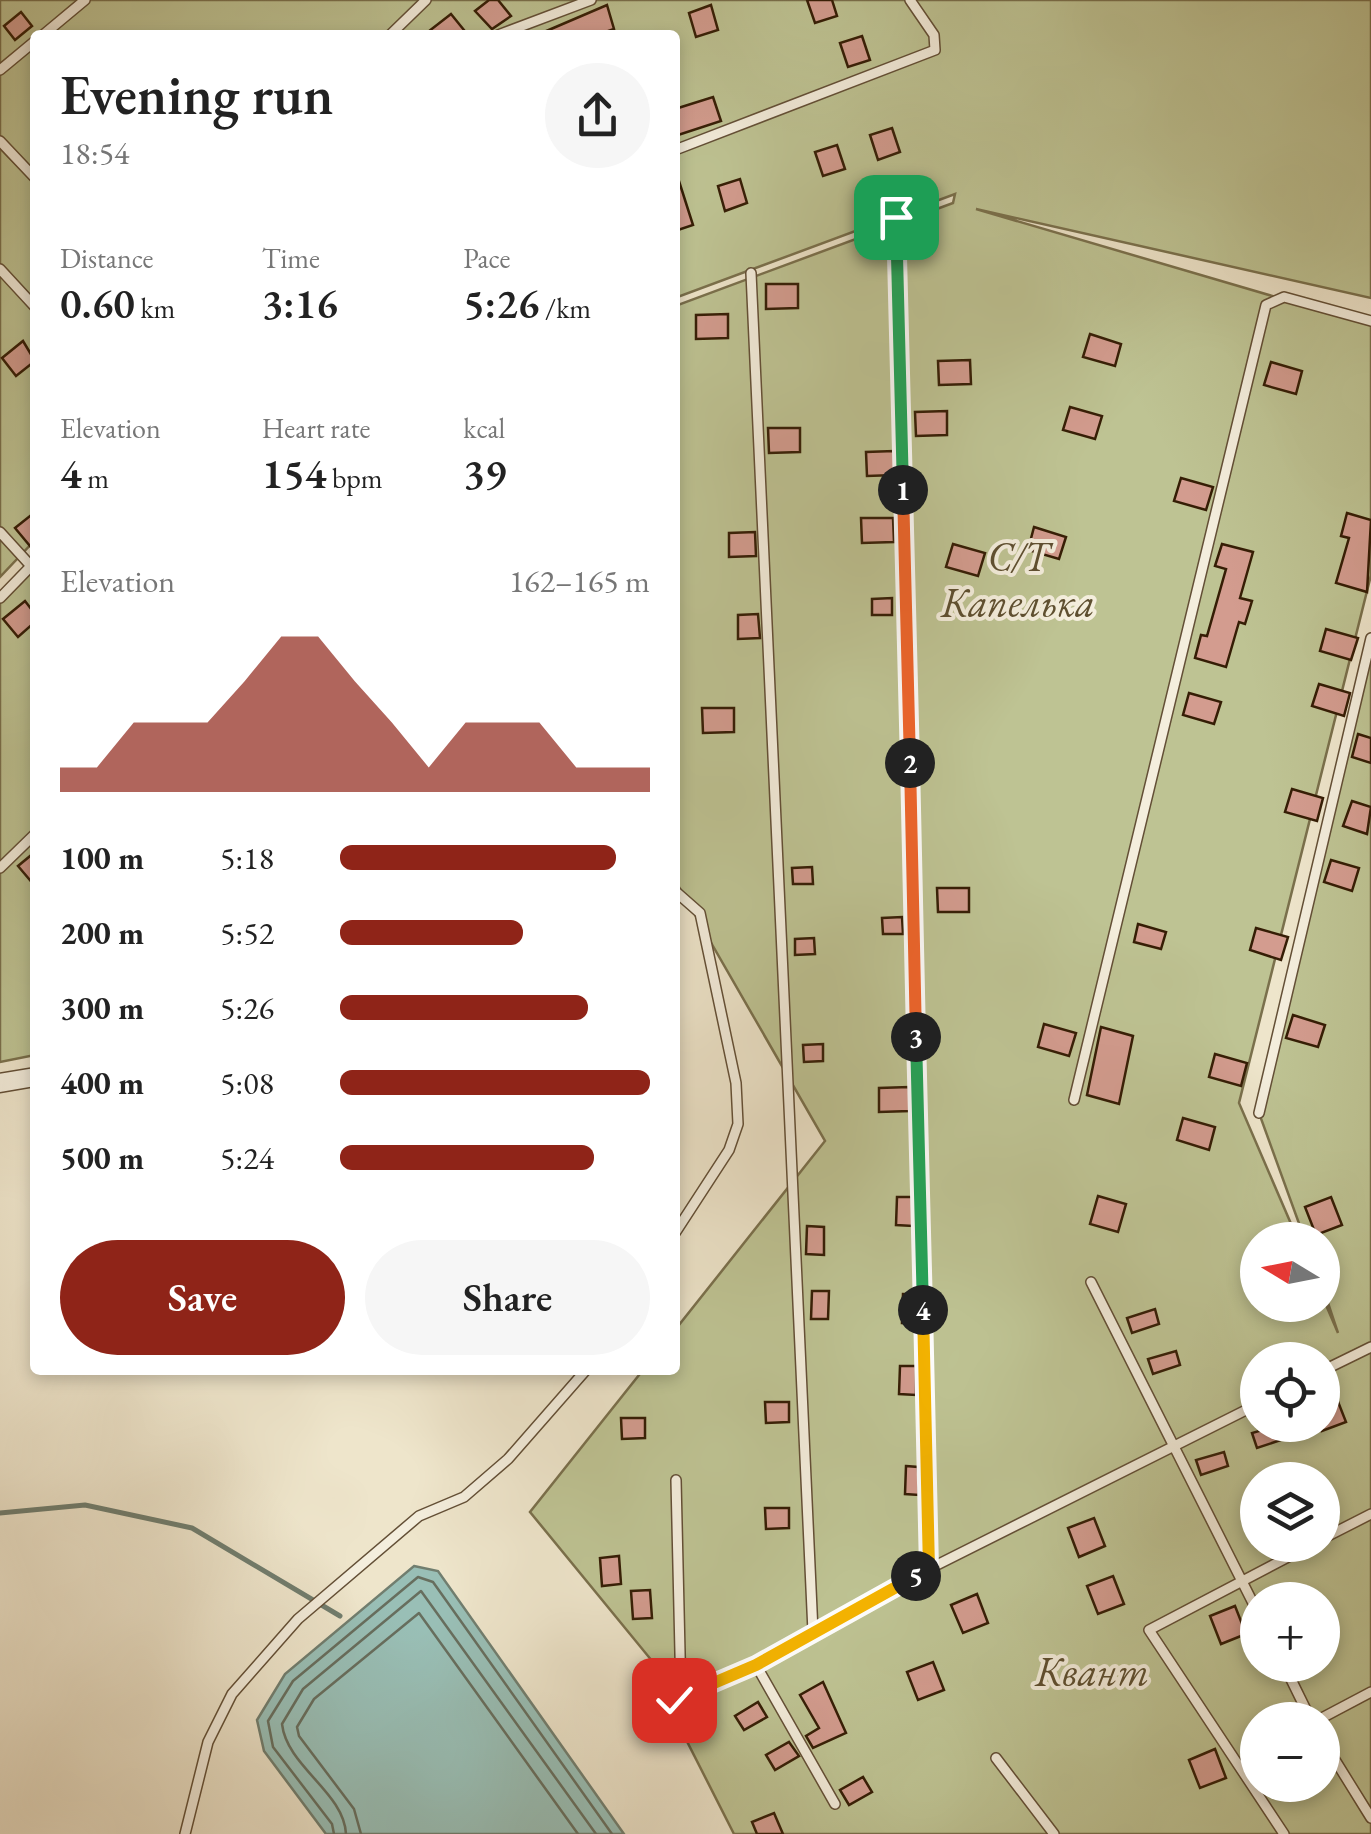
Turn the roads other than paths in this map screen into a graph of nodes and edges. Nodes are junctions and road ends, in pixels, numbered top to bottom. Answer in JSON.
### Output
{"nodes":[{"id":1,"x":85,"y":0,"type":"edge"},
{"id":2,"x":426,"y":0,"type":"edge"},
{"id":3,"x":591,"y":0,"type":"edge"},
{"id":4,"x":910,"y":0,"type":"edge"},
{"id":5,"x":49,"y":30,"type":"edge"},
{"id":6,"x":395,"y":30,"type":"edge"},
{"id":7,"x":511,"y":30,"type":"edge"},
{"id":8,"x":30,"y":46,"type":"edge"},
{"id":9,"x":0,"y":70,"type":"edge"},
{"id":10,"x":0,"y":141,"type":"edge"},
{"id":11,"x":680,"y":148,"type":"edge"},
{"id":12,"x":30,"y":173,"type":"edge"},
{"id":13,"x":896,"y":217,"type":"dead end"},
{"id":14,"x":0,"y":270,"type":"edge"},
{"id":15,"x":751,"y":273,"type":"dead end"},
{"id":16,"x":30,"y":302,"type":"edge"},
{"id":17,"x":1371,"y":320,"type":"edge"},
{"id":18,"x":0,"y":532,"type":"edge"},
{"id":19,"x":30,"y":561,"type":"edge"},
{"id":20,"x":30,"y":567,"type":"edge"},
{"id":21,"x":0,"y":598,"type":"edge"},
{"id":22,"x":1371,"y":638,"type":"edge"},
{"id":23,"x":30,"y":839,"type":"edge"},
{"id":24,"x":0,"y":868,"type":"edge"},
{"id":25,"x":680,"y":896,"type":"edge"},
{"id":26,"x":30,"y":1077,"type":"edge"},
{"id":27,"x":0,"y":1083,"type":"edge"},
{"id":28,"x":1074,"y":1100,"type":"dead end"},
{"id":29,"x":1259,"y":1113,"type":"dead end"},
{"id":30,"x":680,"y":1225,"type":"edge"},
{"id":31,"x":1092,"y":1282,"type":"dead end"},
{"id":32,"x":1371,"y":1346,"type":"edge"},
{"id":33,"x":1340,"y":1362,"type":"edge"},
{"id":34,"x":582,"y":1375,"type":"edge"},
{"id":35,"x":1240,"y":1413,"type":"edge"},
{"id":36,"x":1174,"y":1446,"type":"junction"},
{"id":37,"x":676,"y":1480,"type":"dead end"},
{"id":38,"x":1371,"y":1514,"type":"edge"},
{"id":39,"x":1340,"y":1530,"type":"edge"},
{"id":40,"x":1278,"y":1562,"type":"edge"},
{"id":41,"x":929,"y":1569,"type":"junction"},
{"id":42,"x":1242,"y":1581,"type":"junction"},
{"id":43,"x":812,"y":1632,"type":"junction"},
{"id":44,"x":756,"y":1665,"type":"junction"},
{"id":45,"x":1371,"y":1692,"type":"edge"},
{"id":46,"x":681,"y":1696,"type":"junction"},
{"id":47,"x":667,"y":1702,"type":"dead end"},
{"id":48,"x":1340,"y":1707,"type":"edge"},
{"id":49,"x":996,"y":1758,"type":"dead end"},
{"id":50,"x":1340,"y":1768,"type":"edge"},
{"id":51,"x":835,"y":1804,"type":"dead end"},
{"id":52,"x":1371,"y":1818,"type":"edge"},
{"id":53,"x":185,"y":1834,"type":"edge"},
{"id":54,"x":1054,"y":1834,"type":"edge"},
{"id":55,"x":1284,"y":1834,"type":"edge"}],
"edges":[{"from":1,"to":5,"type":"lane"},
{"from":2,"to":6,"type":"lane"},
{"from":3,"to":7,"type":"lane"},
{"from":4,"to":11,"type":"lane"},
{"from":8,"to":9,"type":"lane"},
{"from":10,"to":12,"type":"lane"},
{"from":13,"to":41,"type":"lane"},
{"from":14,"to":16,"type":"lane"},
{"from":15,"to":43,"type":"lane"},
{"from":17,"to":28,"type":"lane"},
{"from":18,"to":19,"type":"lane"},
{"from":20,"to":21,"type":"lane"},
{"from":22,"to":29,"type":"lane"},
{"from":23,"to":24,"type":"lane"},
{"from":25,"to":30,"type":"lane"},
{"from":26,"to":27,"type":"street"},
{"from":31,"to":36,"type":"lane"},
{"from":32,"to":33,"type":"lane"},
{"from":34,"to":53,"type":"lane"},
{"from":35,"to":36,"type":"lane"},
{"from":36,"to":41,"type":"lane"},
{"from":36,"to":42,"type":"lane"},
{"from":37,"to":46,"type":"lane"},
{"from":38,"to":39,"type":"lane"},
{"from":40,"to":42,"type":"lane"},
{"from":41,"to":43,"type":"lane"},
{"from":42,"to":55,"type":"lane"},
{"from":43,"to":44,"type":"lane"},
{"from":44,"to":46,"type":"lane"},
{"from":44,"to":51,"type":"lane"},
{"from":45,"to":48,"type":"lane"},
{"from":46,"to":47,"type":"lane"},
{"from":49,"to":54,"type":"lane"},
{"from":50,"to":52,"type":"lane"}]}
